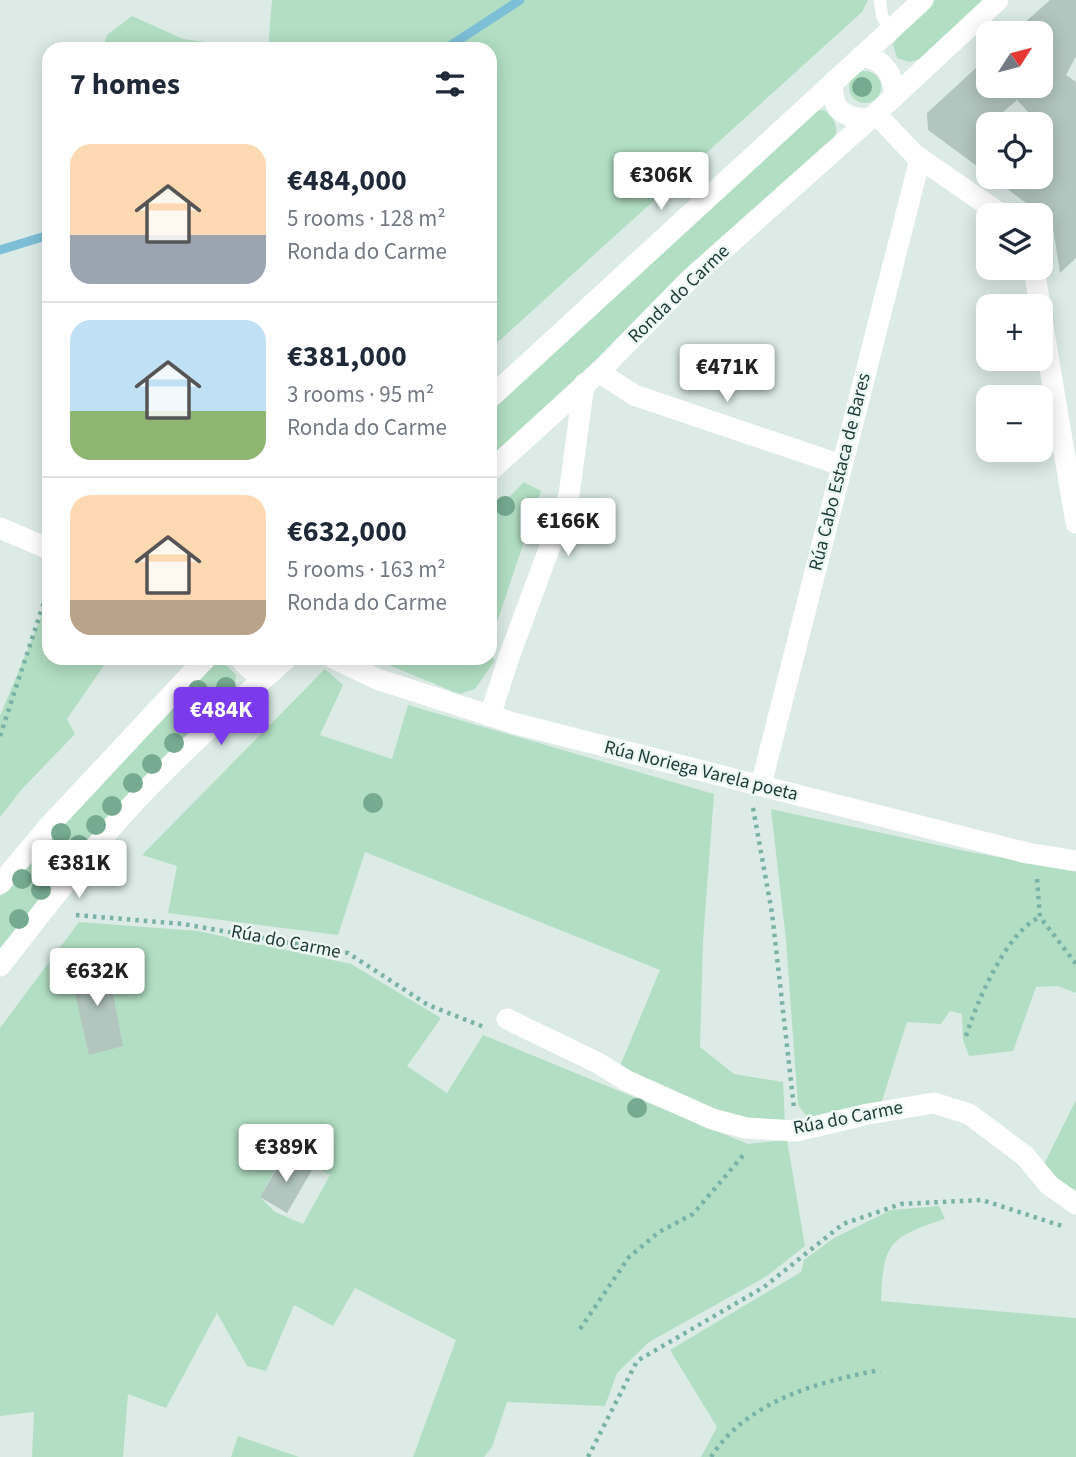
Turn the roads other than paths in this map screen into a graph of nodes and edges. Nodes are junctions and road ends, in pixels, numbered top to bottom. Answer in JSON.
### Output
{"nodes":[{"id":1,"x":880,"y":0,"type":"edge"},
{"id":2,"x":923,"y":0,"type":"edge"},
{"id":3,"x":998,"y":0,"type":"edge"},
{"id":4,"x":890,"y":30,"type":"junction"},
{"id":5,"x":861,"y":56,"type":"junction"},
{"id":6,"x":833,"y":82,"type":"junction"},
{"id":7,"x":894,"y":97,"type":"junction"},
{"id":8,"x":873,"y":117,"type":"junction"},
{"id":9,"x":920,"y":159,"type":"junction"},
{"id":10,"x":984,"y":203,"type":"edge"},
{"id":11,"x":1051,"y":371,"type":"edge"},
{"id":12,"x":591,"y":378,"type":"junction"},
{"id":13,"x":497,"y":392,"type":"edge"},
{"id":14,"x":497,"y":465,"type":"edge"},
{"id":15,"x":841,"y":465,"type":"junction"},
{"id":16,"x":1076,"y":523,"type":"edge"},
{"id":17,"x":0,"y":528,"type":"edge"},
{"id":18,"x":42,"y":546,"type":"edge"},
{"id":19,"x":199,"y":665,"type":"edge"},
{"id":20,"x":245,"y":665,"type":"edge"},
{"id":21,"x":279,"y":665,"type":"edge"},
{"id":22,"x":348,"y":665,"type":"edge"},
{"id":23,"x":490,"y":716,"type":"junction"},
{"id":24,"x":755,"y":784,"type":"junction"},
{"id":25,"x":1076,"y":861,"type":"edge"},
{"id":26,"x":0,"y":884,"type":"edge"},
{"id":27,"x":0,"y":966,"type":"edge"},
{"id":28,"x":500,"y":1025,"type":"road end"},
{"id":29,"x":1076,"y":1204,"type":"edge"}],
"edges":[{"from":1,"to":4,"type":"lane"},
{"from":2,"to":4,"type":"street"},
{"from":3,"to":7,"type":"street","name":"Ronda do Carme"},
{"from":4,"to":5,"type":"street"},
{"from":5,"to":6,"type":"street"},
{"from":5,"to":7,"type":"street"},
{"from":6,"to":8,"type":"street"},
{"from":6,"to":13,"type":"street"},
{"from":7,"to":8,"type":"street","name":"Ronda do Carme"},
{"from":8,"to":9,"type":"street"},
{"from":8,"to":12,"type":"street","name":"Ronda do Carme"},
{"from":9,"to":10,"type":"street"},
{"from":9,"to":15,"type":"street","name":"Rúa Cabo Estaca de Bares"},
{"from":11,"to":16,"type":"street"},
{"from":12,"to":14,"type":"street","name":"Ronda do Carme"},
{"from":12,"to":15,"type":"street"},
{"from":12,"to":23,"type":"street"},
{"from":15,"to":24,"type":"street","name":"Rúa Cabo Estaca de Bares"},
{"from":17,"to":18,"type":"street"},
{"from":19,"to":26,"type":"street"},
{"from":20,"to":21,"type":"street"},
{"from":21,"to":27,"type":"street"},
{"from":22,"to":23,"type":"street","name":"Rúa Noriega Varela poeta"},
{"from":23,"to":24,"type":"street","name":"Rúa Noriega Varela poeta"},
{"from":24,"to":25,"type":"street","name":"Rúa Noriega Varela poeta"},
{"from":28,"to":29,"type":"street","name":"Rúa do Carme"}]}
